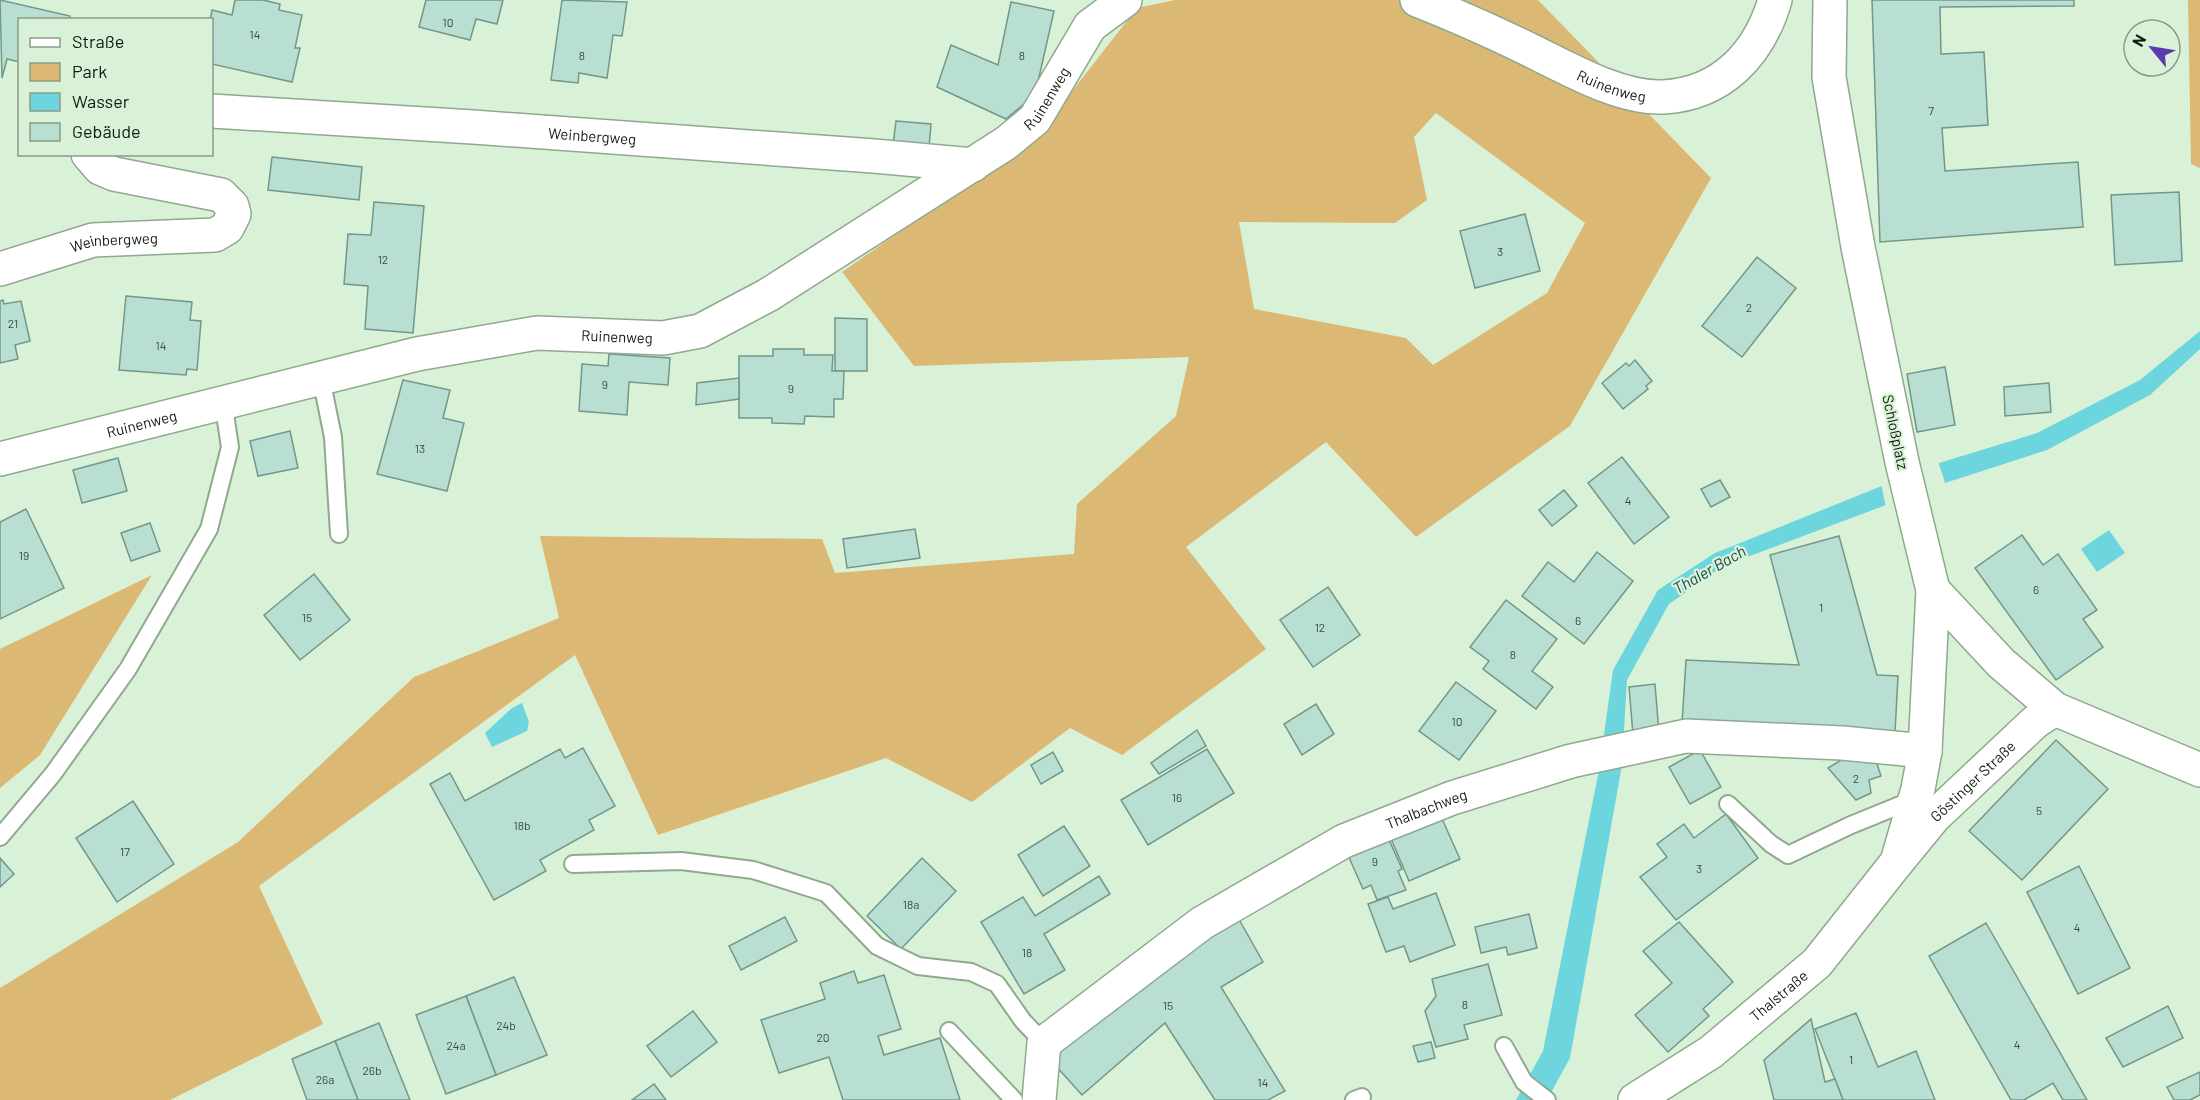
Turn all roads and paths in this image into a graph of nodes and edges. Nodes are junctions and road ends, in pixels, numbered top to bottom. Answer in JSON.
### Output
{"nodes":[{"id":1,"x":1125,"y":0,"type":"edge"},
{"id":2,"x":1417,"y":0,"type":"edge"},
{"id":3,"x":1775,"y":0,"type":"edge"},
{"id":4,"x":1830,"y":0,"type":"edge"},
{"id":5,"x":213,"y":111,"type":"edge"},
{"id":6,"x":90,"y":156,"type":"edge"},
{"id":7,"x":973,"y":165,"type":"junction"},
{"id":8,"x":0,"y":268,"type":"edge"},
{"id":9,"x":321,"y":378,"type":"junction"},
{"id":10,"x":223,"y":401,"type":"junction"},
{"id":11,"x":0,"y":459,"type":"edge"},
{"id":12,"x":339,"y":534,"type":"dead end"},
{"id":13,"x":1933,"y":590,"type":"junction"},
{"id":14,"x":2055,"y":710,"type":"junction"},
{"id":15,"x":1925,"y":751,"type":"junction"},
{"id":16,"x":2200,"y":770,"type":"edge"},
{"id":17,"x":1915,"y":799,"type":"junction"},
{"id":18,"x":1728,"y":804,"type":"dead end"},
{"id":19,"x":0,"y":837,"type":"edge"},
{"id":20,"x":1897,"y":862,"type":"junction"},
{"id":21,"x":573,"y":864,"type":"dead end"},
{"id":22,"x":949,"y":1031,"type":"dead end"},
{"id":23,"x":1044,"y":1043,"type":"junction"},
{"id":24,"x":1504,"y":1046,"type":"dead end"},
{"id":25,"x":1014,"y":1100,"type":"edge"},
{"id":26,"x":1039,"y":1100,"type":"edge"},
{"id":27,"x":1547,"y":1100,"type":"edge"},
{"id":28,"x":1635,"y":1100,"type":"edge"}],
"edges":[{"from":1,"to":7,"type":"street","name":"Ruinenweg"},
{"from":2,"to":3,"type":"street","name":"Ruinenweg"},
{"from":4,"to":13,"type":"street","name":"Schloßplatz"},
{"from":5,"to":7,"type":"street","name":"Weinbergweg"},
{"from":6,"to":8,"type":"street","name":"Weinbergweg"},
{"from":7,"to":9,"type":"street","name":"Ruinenweg"},
{"from":9,"to":10,"type":"street","name":"Ruinenweg"},
{"from":9,"to":12,"type":"lane"},
{"from":10,"to":11,"type":"street","name":"Ruinenweg"},
{"from":10,"to":19,"type":"lane"},
{"from":13,"to":14,"type":"street"},
{"from":13,"to":15,"type":"street","name":"Schloßplatz"},
{"from":14,"to":16,"type":"street"},
{"from":14,"to":20,"type":"street","name":"Göstinger Straße"},
{"from":15,"to":17,"type":"street","name":"Schloßplatz"},
{"from":15,"to":23,"type":"street","name":"Thalbachweg"},
{"from":17,"to":18,"type":"lane"},
{"from":17,"to":20,"type":"street","name":"Schloßplatz"},
{"from":20,"to":28,"type":"street","name":"Thalstraße"},
{"from":21,"to":23,"type":"lane"},
{"from":22,"to":25,"type":"lane"},
{"from":23,"to":26,"type":"street"},
{"from":24,"to":27,"type":"lane"}]}
